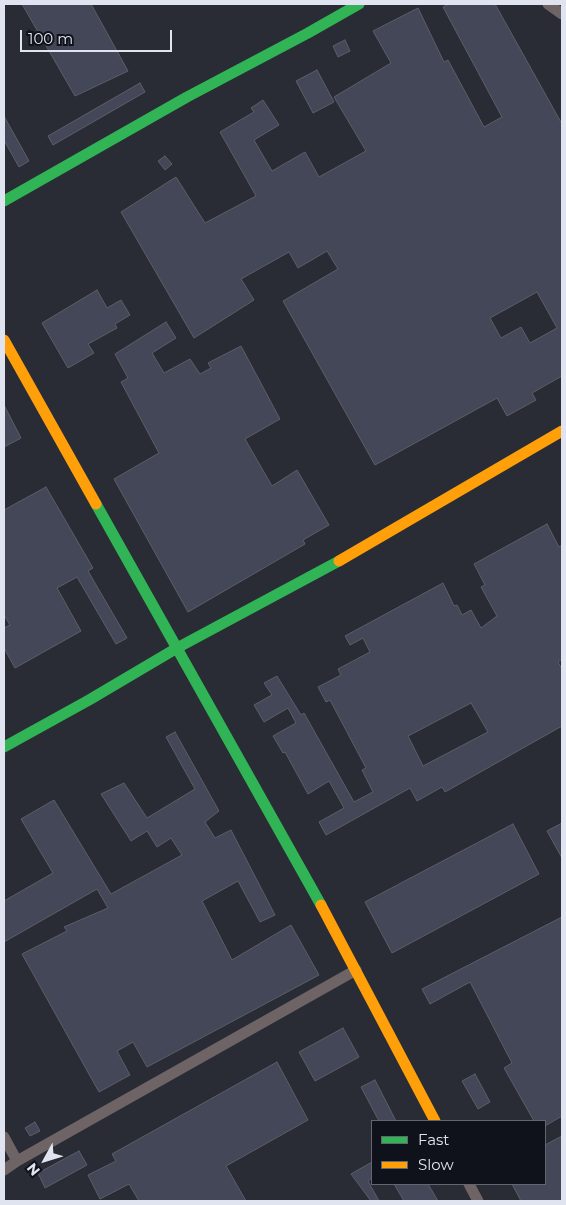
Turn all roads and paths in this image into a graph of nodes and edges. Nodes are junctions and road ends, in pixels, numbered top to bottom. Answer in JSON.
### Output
{"nodes":[{"id":1,"x":359,"y":4,"type":"edge"},
{"id":2,"x":548,"y":4,"type":"edge"},
{"id":3,"x":562,"y":14,"type":"edge"},
{"id":4,"x":4,"y":201,"type":"edge"},
{"id":5,"x":4,"y":340,"type":"edge"},
{"id":6,"x":562,"y":430,"type":"edge"},
{"id":7,"x":176,"y":648,"type":"junction"},
{"id":8,"x":4,"y":747,"type":"edge"},
{"id":9,"x":356,"y":970,"type":"junction"},
{"id":10,"x":434,"y":1120,"type":"edge"},
{"id":11,"x":4,"y":1137,"type":"edge"},
{"id":12,"x":17,"y":1161,"type":"junction"},
{"id":13,"x":4,"y":1170,"type":"edge"},
{"id":14,"x":469,"y":1185,"type":"edge"},
{"id":15,"x":478,"y":1201,"type":"edge"}],
"edges":[{"from":1,"to":4,"type":"street"},
{"from":2,"to":3,"type":"street"},
{"from":5,"to":7,"type":"street"},
{"from":6,"to":7,"type":"street"},
{"from":7,"to":8,"type":"street"},
{"from":7,"to":9,"type":"street"},
{"from":9,"to":10,"type":"street"},
{"from":9,"to":12,"type":"street"},
{"from":11,"to":12,"type":"street"},
{"from":12,"to":13,"type":"street"},
{"from":14,"to":15,"type":"street"}]}
